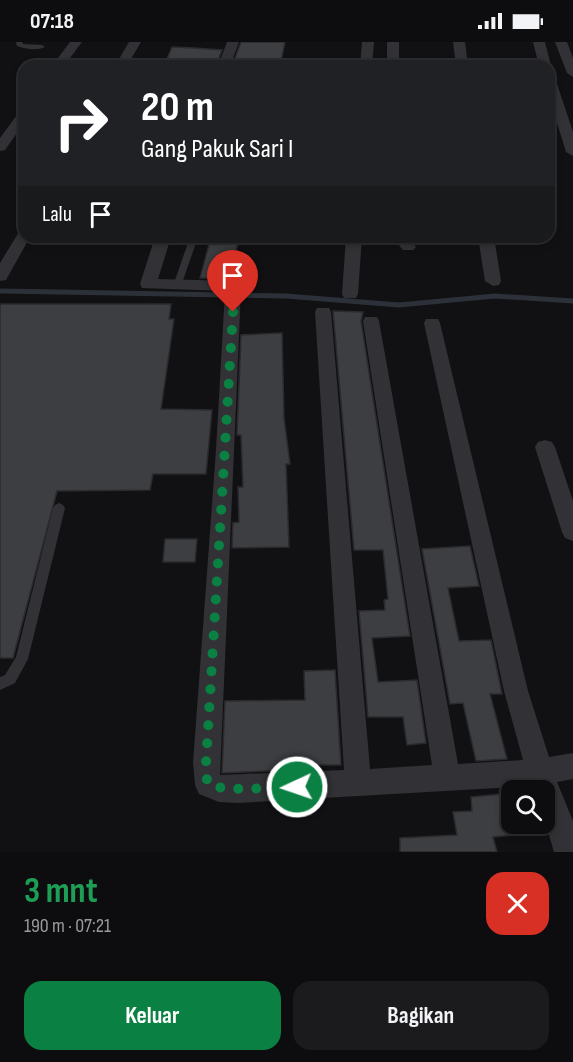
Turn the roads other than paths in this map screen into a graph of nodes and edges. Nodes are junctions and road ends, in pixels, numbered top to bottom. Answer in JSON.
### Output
{"nodes":[{"id":1,"x":19,"y":42,"type":"edge"},
{"id":2,"x":76,"y":42,"type":"edge"},
{"id":3,"x":135,"y":42,"type":"edge"},
{"id":4,"x":234,"y":42,"type":"edge"},
{"id":5,"x":368,"y":42,"type":"edge"},
{"id":6,"x":393,"y":42,"type":"edge"},
{"id":7,"x":459,"y":42,"type":"edge"},
{"id":8,"x":539,"y":42,"type":"edge"},
{"id":9,"x":561,"y":42,"type":"edge"},
{"id":10,"x":42,"y":47,"type":"dead end"},
{"id":11,"x":62,"y":60,"type":"edge"},
{"id":12,"x":124,"y":60,"type":"edge"},
{"id":13,"x":226,"y":60,"type":"edge"},
{"id":14,"x":366,"y":60,"type":"edge"},
{"id":15,"x":393,"y":60,"type":"edge"},
{"id":16,"x":461,"y":60,"type":"edge"},
{"id":17,"x":544,"y":60,"type":"edge"},
{"id":18,"x":573,"y":73,"type":"edge"},
{"id":19,"x":555,"y":96,"type":"edge"},
{"id":20,"x":18,"y":122,"type":"edge"},
{"id":21,"x":0,"y":147,"type":"edge"},
{"id":22,"x":573,"y":152,"type":"edge"},
{"id":23,"x":19,"y":243,"type":"edge"},
{"id":24,"x":161,"y":243,"type":"edge"},
{"id":25,"x":192,"y":243,"type":"edge"},
{"id":26,"x":354,"y":243,"type":"edge"},
{"id":27,"x":487,"y":243,"type":"edge"},
{"id":28,"x":0,"y":276,"type":"edge"},
{"id":29,"x":493,"y":281,"type":"dead end"},
{"id":30,"x":177,"y":286,"type":"junction"},
{"id":31,"x":350,"y":294,"type":"dead end"},
{"id":32,"x":323,"y":312,"type":"dead end"},
{"id":33,"x":371,"y":321,"type":"dead end"},
{"id":34,"x":432,"y":323,"type":"dead end"},
{"id":35,"x":545,"y":447,"type":"dead end"},
{"id":36,"x":59,"y":508,"type":"dead end"},
{"id":37,"x":573,"y":532,"type":"edge"},
{"id":38,"x":0,"y":684,"type":"edge"},
{"id":39,"x":573,"y":766,"type":"edge"},
{"id":40,"x":540,"y":772,"type":"junction"},
{"id":41,"x":447,"y":779,"type":"junction"},
{"id":42,"x":358,"y":783,"type":"junction"},
{"id":43,"x":568,"y":852,"type":"edge"}],
"edges":[{"from":1,"to":10,"type":"lane"},
{"from":2,"to":11,"type":"street"},
{"from":3,"to":12,"type":"street"},
{"from":4,"to":13,"type":"street"},
{"from":5,"to":14,"type":"street"},
{"from":6,"to":15,"type":"street"},
{"from":7,"to":16,"type":"street"},
{"from":8,"to":17,"type":"street"},
{"from":9,"to":18,"type":"street"},
{"from":19,"to":22,"type":"street"},
{"from":20,"to":21,"type":"street"},
{"from":23,"to":28,"type":"street"},
{"from":24,"to":30,"type":"street"},
{"from":25,"to":30,"type":"lane"},
{"from":26,"to":31,"type":"street"},
{"from":27,"to":29,"type":"street"},
{"from":30,"to":42,"type":"street"},
{"from":32,"to":42,"type":"street"},
{"from":33,"to":41,"type":"street"},
{"from":34,"to":40,"type":"street"},
{"from":35,"to":37,"type":"street"},
{"from":36,"to":38,"type":"lane"},
{"from":39,"to":40,"type":"street"},
{"from":40,"to":41,"type":"street"},
{"from":40,"to":43,"type":"street"},
{"from":41,"to":42,"type":"street"}]}
